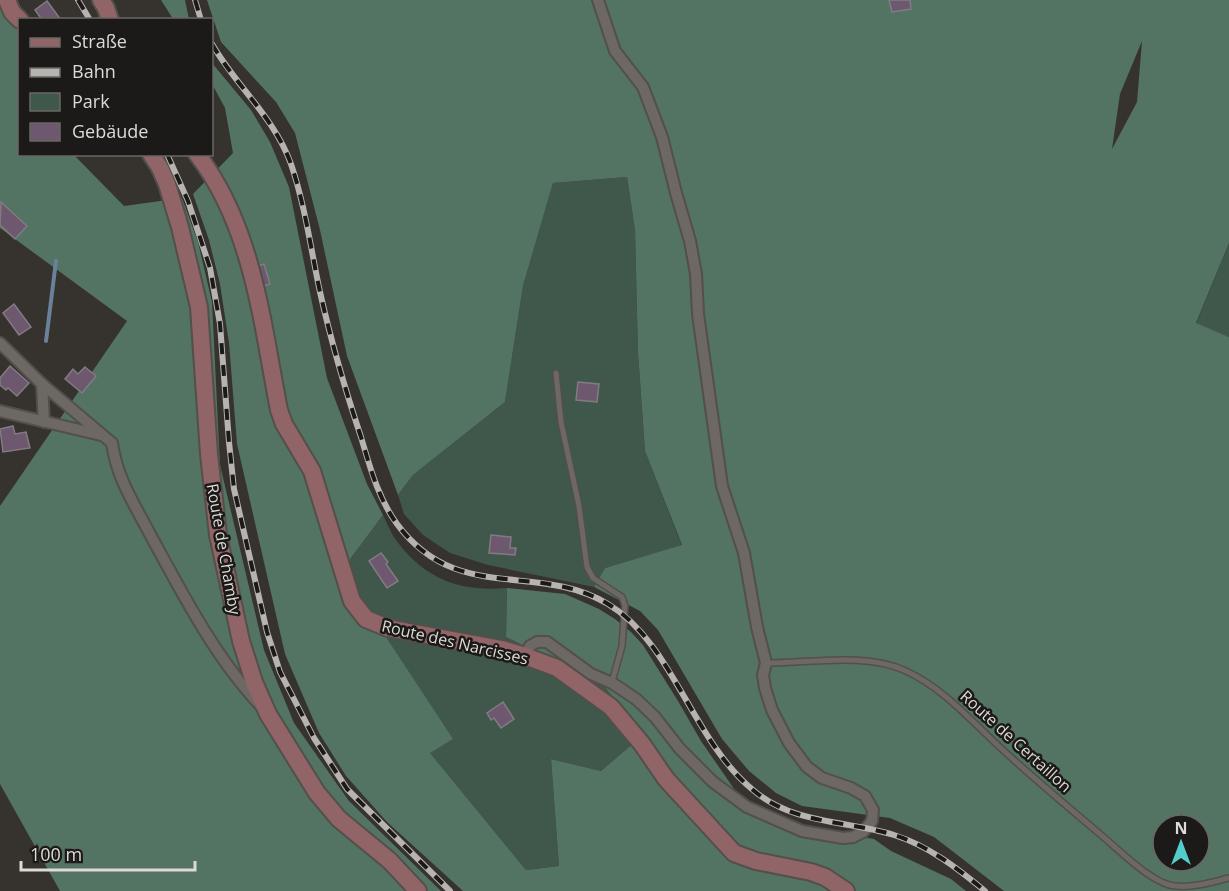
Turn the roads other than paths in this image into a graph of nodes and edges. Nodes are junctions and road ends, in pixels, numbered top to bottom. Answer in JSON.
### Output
{"nodes":[{"id":1,"x":7,"y":0,"type":"edge"},
{"id":2,"x":101,"y":0,"type":"edge"},
{"id":3,"x":598,"y":0,"type":"edge"},
{"id":4,"x":18,"y":18,"type":"edge"},
{"id":5,"x":109,"y":18,"type":"edge"},
{"id":6,"x":152,"y":156,"type":"edge"},
{"id":7,"x":198,"y":156,"type":"edge"},
{"id":8,"x":0,"y":343,"type":"edge"},
{"id":9,"x":556,"y":373,"type":"dead end"},
{"id":10,"x":42,"y":384,"type":"junction"},
{"id":11,"x":0,"y":411,"type":"edge"},
{"id":12,"x":44,"y":422,"type":"junction"},
{"id":13,"x":104,"y":436,"type":"junction"},
{"id":14,"x":525,"y":656,"type":"junction"},
{"id":15,"x":766,"y":663,"type":"junction"},
{"id":16,"x":612,"y":683,"type":"junction"},
{"id":17,"x":268,"y":714,"type":"junction"},
{"id":18,"x":1229,"y":878,"type":"edge"},
{"id":19,"x":418,"y":891,"type":"edge"},
{"id":20,"x":846,"y":891,"type":"edge"}],
"edges":[{"from":1,"to":4,"type":"street"},
{"from":2,"to":5,"type":"street"},
{"from":3,"to":15,"type":"street"},
{"from":6,"to":17,"type":"street","name":"Route de Chamby"},
{"from":7,"to":14,"type":"street","name":"Route des Narcisses"},
{"from":8,"to":10,"type":"street"},
{"from":9,"to":16,"type":"lane"},
{"from":10,"to":12,"type":"street"},
{"from":10,"to":13,"type":"street"},
{"from":11,"to":12,"type":"street"},
{"from":12,"to":13,"type":"street"},
{"from":13,"to":17,"type":"street"},
{"from":14,"to":16,"type":"street"},
{"from":14,"to":20,"type":"street","name":"Route des Narcisses"},
{"from":15,"to":16,"type":"street"},
{"from":15,"to":18,"type":"lane","name":"Route de Certaillon"},
{"from":17,"to":19,"type":"street","name":"Route de Chamby"}]}
